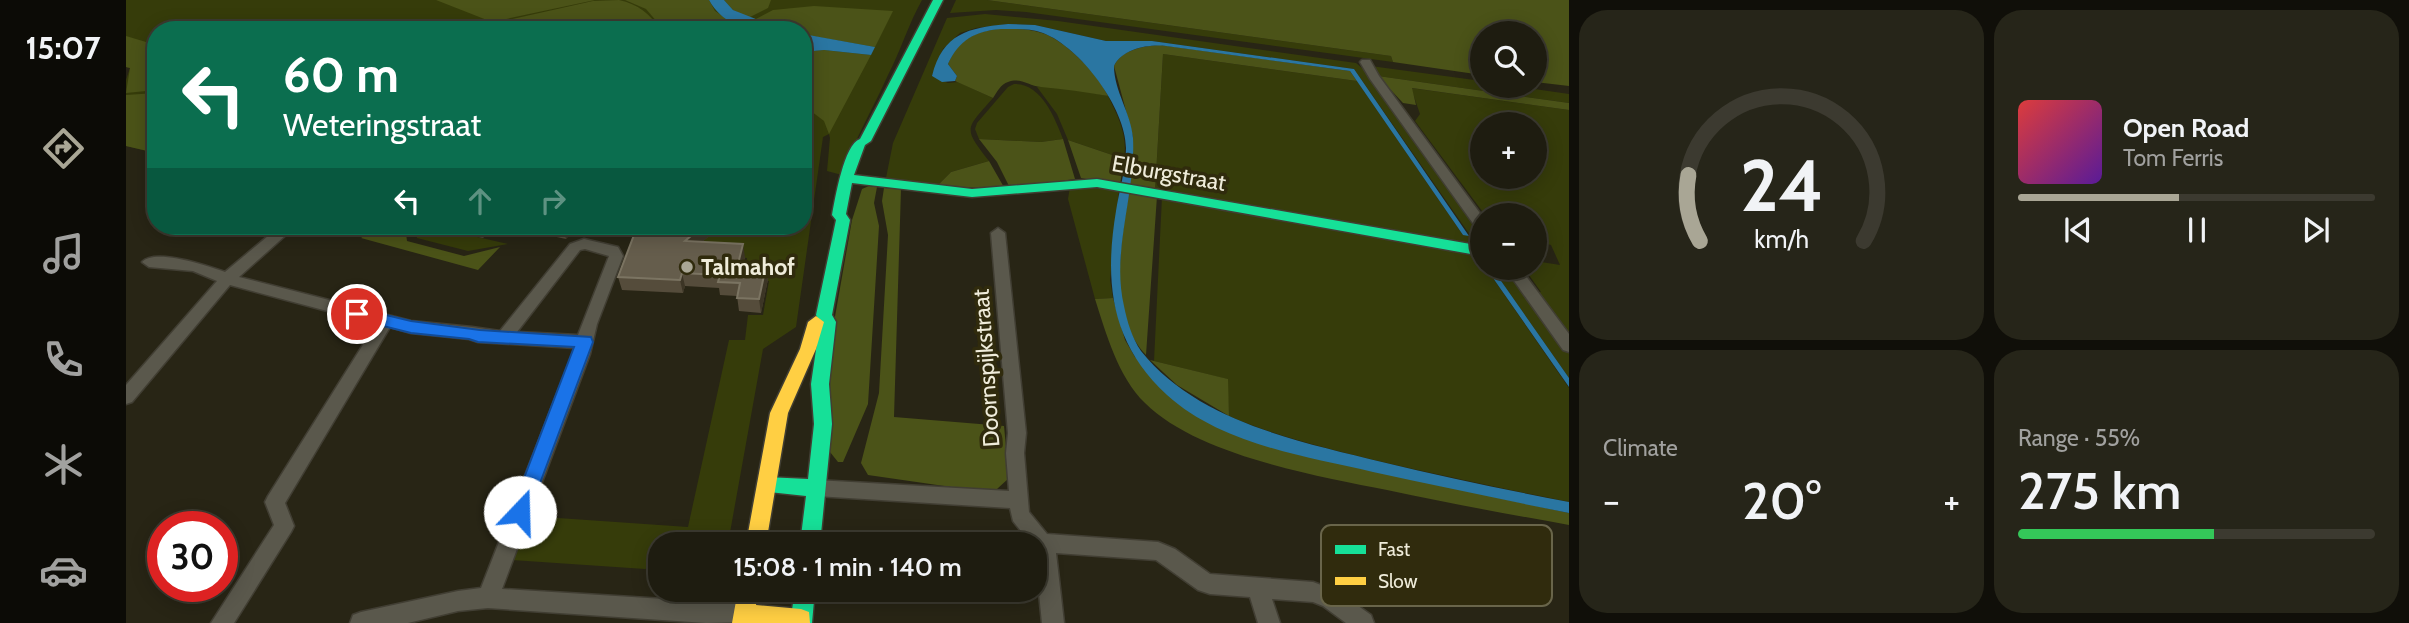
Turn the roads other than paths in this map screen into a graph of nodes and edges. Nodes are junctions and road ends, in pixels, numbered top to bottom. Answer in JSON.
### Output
{"nodes":[{"id":1,"x":925,"y":0,"type":"edge"},
{"id":2,"x":938,"y":0,"type":"edge"},
{"id":3,"x":1366,"y":62,"type":"dead end"},
{"id":4,"x":900,"y":70,"type":"junction"},
{"id":5,"x":1395,"y":106,"type":"junction"},
{"id":6,"x":1410,"y":107,"type":"dead end"},
{"id":7,"x":853,"y":178,"type":"junction"},
{"id":8,"x":1470,"y":209,"type":"edge"},
{"id":9,"x":998,"y":233,"type":"dead end"},
{"id":10,"x":278,"y":235,"type":"edge"},
{"id":11,"x":1470,"y":249,"type":"edge"},
{"id":12,"x":149,"y":262,"type":"dead end"},
{"id":13,"x":227,"y":279,"type":"junction"},
{"id":14,"x":1521,"y":280,"type":"edge"},
{"id":15,"x":824,"y":315,"type":"junction"},
{"id":16,"x":386,"y":321,"type":"junction"},
{"id":17,"x":504,"y":337,"type":"junction"},
{"id":18,"x":585,"y":342,"type":"junction"},
{"id":19,"x":1569,"y":346,"type":"edge"},
{"id":20,"x":126,"y":397,"type":"edge"},
{"id":21,"x":766,"y":485,"type":"junction"},
{"id":22,"x":816,"y":488,"type":"junction"},
{"id":23,"x":1018,"y":500,"type":"junction"},
{"id":24,"x":758,"y":532,"type":"edge"},
{"id":25,"x":811,"y":532,"type":"edge"},
{"id":26,"x":1033,"y":532,"type":"edge"},
{"id":27,"x":1047,"y":543,"type":"edge"},
{"id":28,"x":1047,"y":565,"type":"edge"},
{"id":29,"x":1258,"y":588,"type":"junction"},
{"id":30,"x":1321,"y":595,"type":"edge"},
{"id":31,"x":488,"y":598,"type":"junction"},
{"id":32,"x":803,"y":602,"type":"edge"},
{"id":33,"x":1341,"y":606,"type":"edge"},
{"id":34,"x":744,"y":619,"type":"edge"},
{"id":35,"x":801,"y":621,"type":"edge"},
{"id":36,"x":222,"y":623,"type":"edge"},
{"id":37,"x":361,"y":623,"type":"edge"},
{"id":38,"x":1053,"y":623,"type":"edge"},
{"id":39,"x":1269,"y":623,"type":"edge"},
{"id":40,"x":1363,"y":623,"type":"edge"}],
"edges":[{"from":1,"to":4,"type":"main road"},
{"from":2,"to":4,"type":"main road"},
{"from":3,"to":5,"type":"street"},
{"from":4,"to":7,"type":"main road"},
{"from":5,"to":6,"type":"street"},
{"from":5,"to":8,"type":"street"},
{"from":7,"to":11,"type":"main road","name":"Elburgstraat"},
{"from":7,"to":15,"type":"main road"},
{"from":9,"to":23,"type":"street","name":"Doornspijkstraat"},
{"from":10,"to":13,"type":"street"},
{"from":12,"to":13,"type":"street"},
{"from":13,"to":16,"type":"street"},
{"from":13,"to":20,"type":"street"},
{"from":14,"to":19,"type":"street"},
{"from":15,"to":21,"type":"main road"},
{"from":15,"to":22,"type":"main road"},
{"from":16,"to":17,"type":"street"},
{"from":16,"to":36,"type":"street"},
{"from":17,"to":18,"type":"street"},
{"from":17,"to":18,"type":"street"},
{"from":18,"to":31,"type":"street"},
{"from":21,"to":22,"type":"main road"},
{"from":21,"to":24,"type":"main road"},
{"from":22,"to":23,"type":"street"},
{"from":22,"to":25,"type":"main road"},
{"from":23,"to":26,"type":"street"},
{"from":27,"to":29,"type":"street"},
{"from":28,"to":38,"type":"street"},
{"from":29,"to":30,"type":"street"},
{"from":29,"to":39,"type":"street"},
{"from":31,"to":34,"type":"street"},
{"from":31,"to":37,"type":"street"},
{"from":32,"to":35,"type":"main road"},
{"from":33,"to":40,"type":"street"},
{"from":34,"to":35,"type":"main road"}]}
